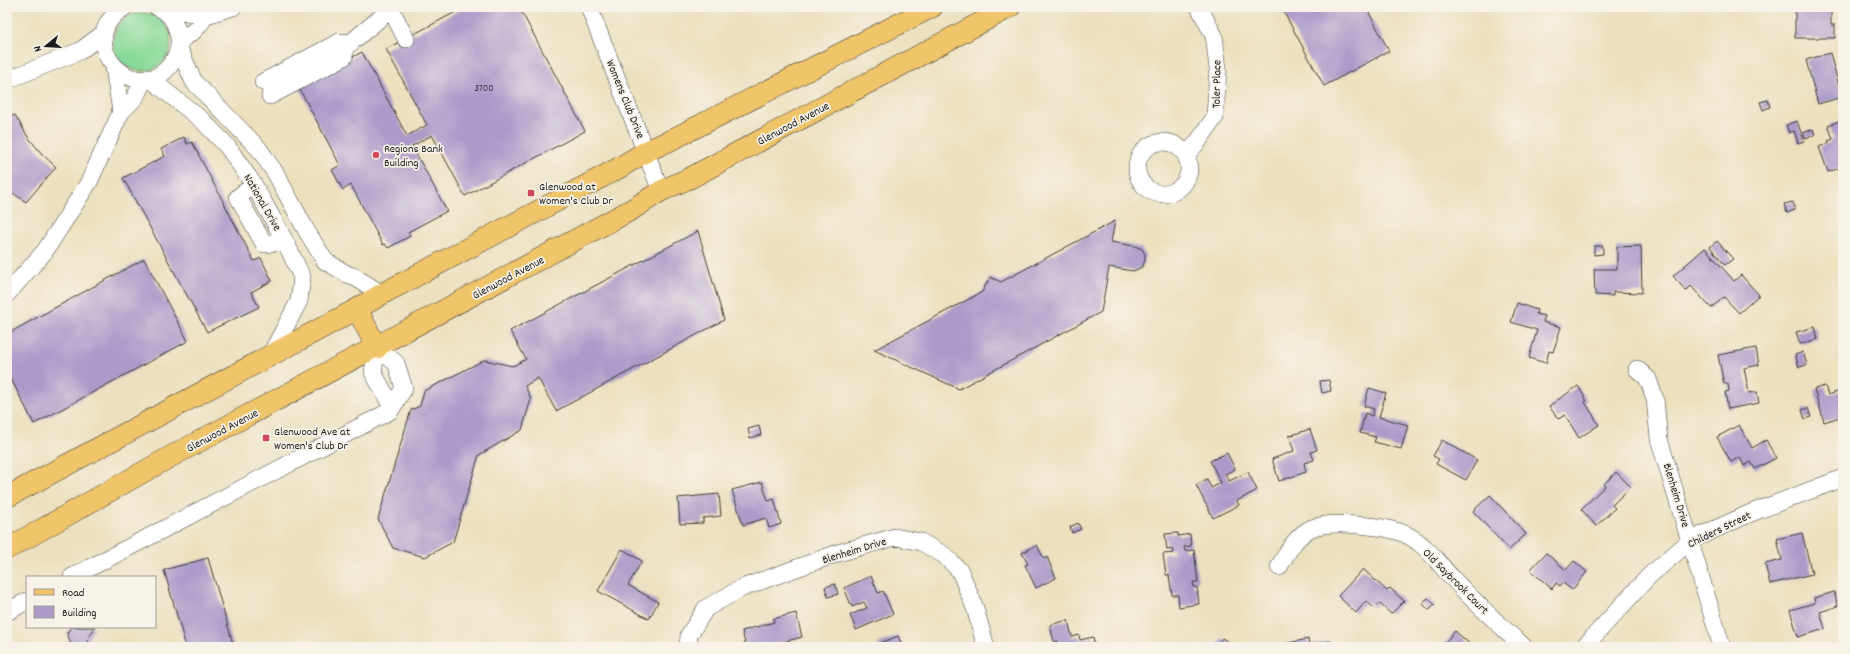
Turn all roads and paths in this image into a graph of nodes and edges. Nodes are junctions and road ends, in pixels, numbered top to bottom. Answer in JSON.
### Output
{"nodes":[{"id":1,"x":125,"y":7,"type":"edge"},
{"id":2,"x":233,"y":7,"type":"edge"},
{"id":3,"x":589,"y":7,"type":"edge"},
{"id":4,"x":932,"y":7,"type":"edge"},
{"id":5,"x":1010,"y":7,"type":"edge"},
{"id":6,"x":1199,"y":7,"type":"edge"},
{"id":7,"x":159,"y":8,"type":"edge"},
{"id":8,"x":391,"y":8,"type":"edge"},
{"id":9,"x":207,"y":15,"type":"junction"},
{"id":10,"x":104,"y":33,"type":"junction"},
{"id":11,"x":406,"y":39,"type":"dead end"},
{"id":12,"x":179,"y":45,"type":"junction"},
{"id":13,"x":80,"y":51,"type":"junction"},
{"id":14,"x":111,"y":64,"type":"junction"},
{"id":15,"x":302,"y":71,"type":"dead end"},
{"id":16,"x":146,"y":79,"type":"junction"},
{"id":17,"x":7,"y":80,"type":"edge"},
{"id":18,"x":121,"y":112,"type":"junction"},
{"id":19,"x":647,"y":151,"type":"junction"},
{"id":20,"x":1186,"y":155,"type":"dead end"},
{"id":21,"x":661,"y":191,"type":"junction"},
{"id":22,"x":7,"y":294,"type":"edge"},
{"id":23,"x":382,"y":294,"type":"junction"},
{"id":24,"x":357,"y":309,"type":"junction"},
{"id":25,"x":377,"y":348,"type":"junction"},
{"id":26,"x":270,"y":356,"type":"junction"},
{"id":27,"x":1638,"y":369,"type":"dead end"},
{"id":28,"x":396,"y":402,"type":"junction"},
{"id":29,"x":1843,"y":478,"type":"edge"},
{"id":30,"x":7,"y":497,"type":"edge"},
{"id":31,"x":1691,"y":540,"type":"junction"},
{"id":32,"x":7,"y":549,"type":"edge"},
{"id":33,"x":1279,"y":567,"type":"dead end"},
{"id":34,"x":74,"y":576,"type":"edge"},
{"id":35,"x":26,"y":602,"type":"edge"},
{"id":36,"x":7,"y":612,"type":"edge"},
{"id":37,"x":688,"y":647,"type":"edge"},
{"id":38,"x":986,"y":647,"type":"edge"},
{"id":39,"x":1524,"y":647,"type":"edge"},
{"id":40,"x":1584,"y":647,"type":"edge"},
{"id":41,"x":1722,"y":647,"type":"edge"}],
"edges":[{"from":1,"to":10,"type":"street"},
{"from":2,"to":9,"type":"street"},
{"from":3,"to":19,"type":"street","name":"Womens Club Drive"},
{"from":4,"to":19,"type":"main road"},
{"from":5,"to":21,"type":"main road","name":"Glenwood Avenue"},
{"from":6,"to":20,"type":"street","name":"Toler Place"},
{"from":7,"to":9,"type":"street"},
{"from":7,"to":12,"type":"street","name":"National Drive"},
{"from":8,"to":11,"type":"street"},
{"from":8,"to":15,"type":"street"},
{"from":9,"to":12,"type":"street"},
{"from":10,"to":13,"type":"street"},
{"from":10,"to":14,"type":"street"},
{"from":12,"to":16,"type":"street"},
{"from":12,"to":23,"type":"street","name":"National Drive"},
{"from":13,"to":14,"type":"street"},
{"from":13,"to":17,"type":"street"},
{"from":14,"to":16,"type":"street"},
{"from":14,"to":18,"type":"street"},
{"from":16,"to":18,"type":"street"},
{"from":16,"to":26,"type":"street","name":"National Drive"},
{"from":18,"to":22,"type":"street"},
{"from":19,"to":21,"type":"street","name":"Womens Club Drive"},
{"from":19,"to":23,"type":"main road"},
{"from":21,"to":25,"type":"main road","name":"Glenwood Avenue"},
{"from":23,"to":24,"type":"main road"},
{"from":24,"to":25,"type":"main road"},
{"from":24,"to":26,"type":"main road"},
{"from":25,"to":28,"type":"street"},
{"from":25,"to":28,"type":"street"},
{"from":25,"to":32,"type":"main road","name":"Glenwood Avenue"},
{"from":26,"to":30,"type":"main road"},
{"from":27,"to":31,"type":"street","name":"Blenheim Drive"},
{"from":28,"to":34,"type":"street"},
{"from":29,"to":31,"type":"street","name":"Childers Street"},
{"from":31,"to":40,"type":"street","name":"Childers Street"},
{"from":31,"to":41,"type":"street","name":"Blenheim Drive"},
{"from":33,"to":39,"type":"street","name":"Old Saybrook Court"},
{"from":35,"to":36,"type":"street"},
{"from":37,"to":38,"type":"street","name":"Blenheim Drive"}]}
